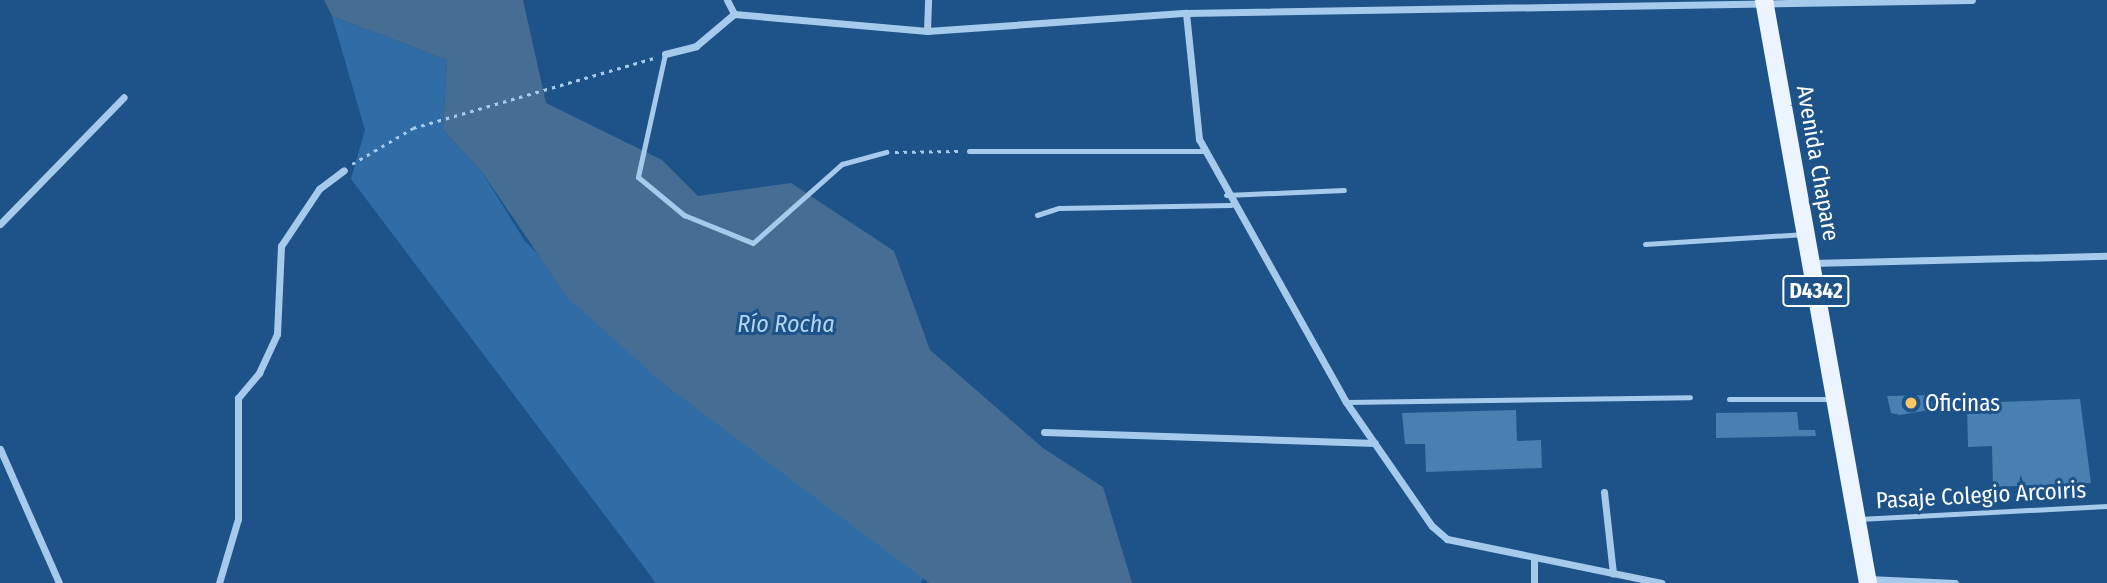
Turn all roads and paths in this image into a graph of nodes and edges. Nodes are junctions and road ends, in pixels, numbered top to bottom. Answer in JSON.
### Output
{"nodes":[{"id":1,"x":727,"y":0,"type":"edge"},
{"id":2,"x":928,"y":0,"type":"edge"},
{"id":3,"x":1972,"y":0,"type":"edge"},
{"id":4,"x":1764,"y":4,"type":"edge"},
{"id":5,"x":1186,"y":13,"type":"junction"},
{"id":6,"x":734,"y":14,"type":"junction"},
{"id":7,"x":927,"y":31,"type":"junction"},
{"id":8,"x":665,"y":54,"type":"junction"},
{"id":9,"x":124,"y":97,"type":"dead end"},
{"id":10,"x":969,"y":151,"type":"joint"},
{"id":11,"x":886,"y":152,"type":"joint"},
{"id":12,"x":1205,"y":152,"type":"junction"},
{"id":13,"x":344,"y":170,"type":"joint"},
{"id":14,"x":1344,"y":190,"type":"dead end"},
{"id":15,"x":1226,"y":195,"type":"junction"},
{"id":16,"x":1231,"y":205,"type":"junction"},
{"id":17,"x":1037,"y":215,"type":"dead end"},
{"id":18,"x":0,"y":224,"type":"edge"},
{"id":19,"x":1805,"y":234,"type":"junction"},
{"id":20,"x":1645,"y":244,"type":"dead end"},
{"id":21,"x":2107,"y":256,"type":"edge"},
{"id":22,"x":1811,"y":263,"type":"junction"},
{"id":23,"x":1690,"y":397,"type":"dead end"},
{"id":24,"x":1835,"y":398,"type":"junction"},
{"id":25,"x":1728,"y":399,"type":"dead end"},
{"id":26,"x":1346,"y":402,"type":"junction"},
{"id":27,"x":1044,"y":432,"type":"dead end"},
{"id":28,"x":1375,"y":443,"type":"junction"},
{"id":29,"x":0,"y":449,"type":"edge"},
{"id":30,"x":1604,"y":492,"type":"dead end"},
{"id":31,"x":2107,"y":506,"type":"edge"},
{"id":32,"x":1857,"y":520,"type":"junction"},
{"id":33,"x":1534,"y":558,"type":"junction"},
{"id":34,"x":1613,"y":574,"type":"junction"},
{"id":35,"x":1868,"y":581,"type":"edge"},
{"id":36,"x":218,"y":582,"type":"edge"},
{"id":37,"x":59,"y":583,"type":"edge"},
{"id":38,"x":209,"y":583,"type":"edge"},
{"id":39,"x":1534,"y":583,"type":"edge"},
{"id":40,"x":1662,"y":583,"type":"edge"},
{"id":41,"x":1955,"y":583,"type":"edge"}],
"edges":[{"from":1,"to":6,"type":"street"},
{"from":2,"to":7,"type":"street"},
{"from":3,"to":4,"type":"street"},
{"from":4,"to":5,"type":"street"},
{"from":4,"to":19,"type":"main road","name":"Avenida Chapare","number":"D4342"},
{"from":5,"to":7,"type":"street"},
{"from":5,"to":12,"type":"street"},
{"from":6,"to":7,"type":"street"},
{"from":6,"to":8,"type":"street"},
{"from":8,"to":11,"type":"lane"},
{"from":8,"to":13,"type":"path"},
{"from":9,"to":18,"type":"street"},
{"from":10,"to":11,"type":"path"},
{"from":10,"to":12,"type":"lane"},
{"from":12,"to":15,"type":"street"},
{"from":13,"to":36,"type":"street"},
{"from":14,"to":15,"type":"lane"},
{"from":15,"to":16,"type":"street"},
{"from":16,"to":17,"type":"lane"},
{"from":16,"to":26,"type":"street"},
{"from":19,"to":20,"type":"lane"},
{"from":19,"to":22,"type":"main road","name":"Avenida Chapare","number":"D4342"},
{"from":21,"to":22,"type":"street"},
{"from":22,"to":24,"type":"main road","name":"Avenida Chapare","number":"D4342"},
{"from":23,"to":26,"type":"lane"},
{"from":24,"to":25,"type":"lane"},
{"from":24,"to":32,"type":"main road","name":"Avenida Chapare","number":"D4342"},
{"from":26,"to":28,"type":"street"},
{"from":27,"to":28,"type":"street"},
{"from":28,"to":33,"type":"street"},
{"from":29,"to":37,"type":"street"},
{"from":30,"to":34,"type":"street"},
{"from":31,"to":32,"type":"lane","name":"Pasaje Colegio Arcoiris"},
{"from":32,"to":35,"type":"main road","name":"Avenida Chapare","number":"D4342"},
{"from":33,"to":34,"type":"street"},
{"from":33,"to":39,"type":"street"},
{"from":34,"to":40,"type":"street"},
{"from":35,"to":41,"type":"street"},
{"from":36,"to":38,"type":"street"}]}
